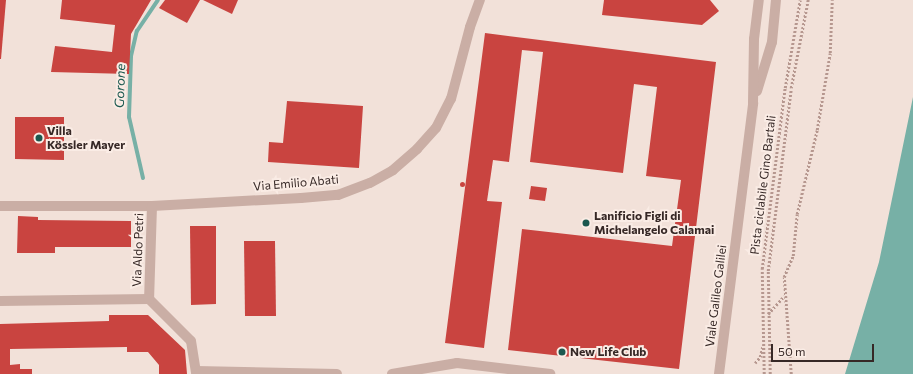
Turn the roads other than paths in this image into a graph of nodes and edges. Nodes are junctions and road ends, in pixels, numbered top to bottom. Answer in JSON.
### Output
{"nodes":[{"id":1,"x":480,"y":0,"type":"edge"},
{"id":2,"x":759,"y":0,"type":"edge"},
{"id":3,"x":776,"y":0,"type":"edge"},
{"id":4,"x":753,"y":103,"type":"junction"},
{"id":5,"x":0,"y":206,"type":"edge"},
{"id":6,"x":152,"y":206,"type":"junction"},
{"id":7,"x":149,"y":299,"type":"junction"},
{"id":8,"x":0,"y":301,"type":"edge"},
{"id":9,"x":196,"y":373,"type":"edge"},
{"id":10,"x":287,"y":373,"type":"edge"},
{"id":11,"x":337,"y":374,"type":"edge"},
{"id":12,"x":392,"y":374,"type":"edge"},
{"id":13,"x":550,"y":374,"type":"edge"},
{"id":14,"x":719,"y":374,"type":"edge"}],
"edges":[{"from":1,"to":6,"type":"street","name":"Via Emilio Abati"},
{"from":2,"to":4,"type":"street","name":"Viale Galileo Galilei"},
{"from":3,"to":4,"type":"street","name":"Viale Galileo Galilei"},
{"from":4,"to":14,"type":"street","name":"Viale Galileo Galilei"},
{"from":5,"to":6,"type":"street","name":"Via Emilio Abati"},
{"from":6,"to":7,"type":"street","name":"Via Aldo Petri"},
{"from":7,"to":8,"type":"street"},
{"from":7,"to":9,"type":"street","name":"Via Aldo Petri"},
{"from":9,"to":10,"type":"street"},
{"from":10,"to":11,"type":"street"},
{"from":12,"to":13,"type":"street"}]}
